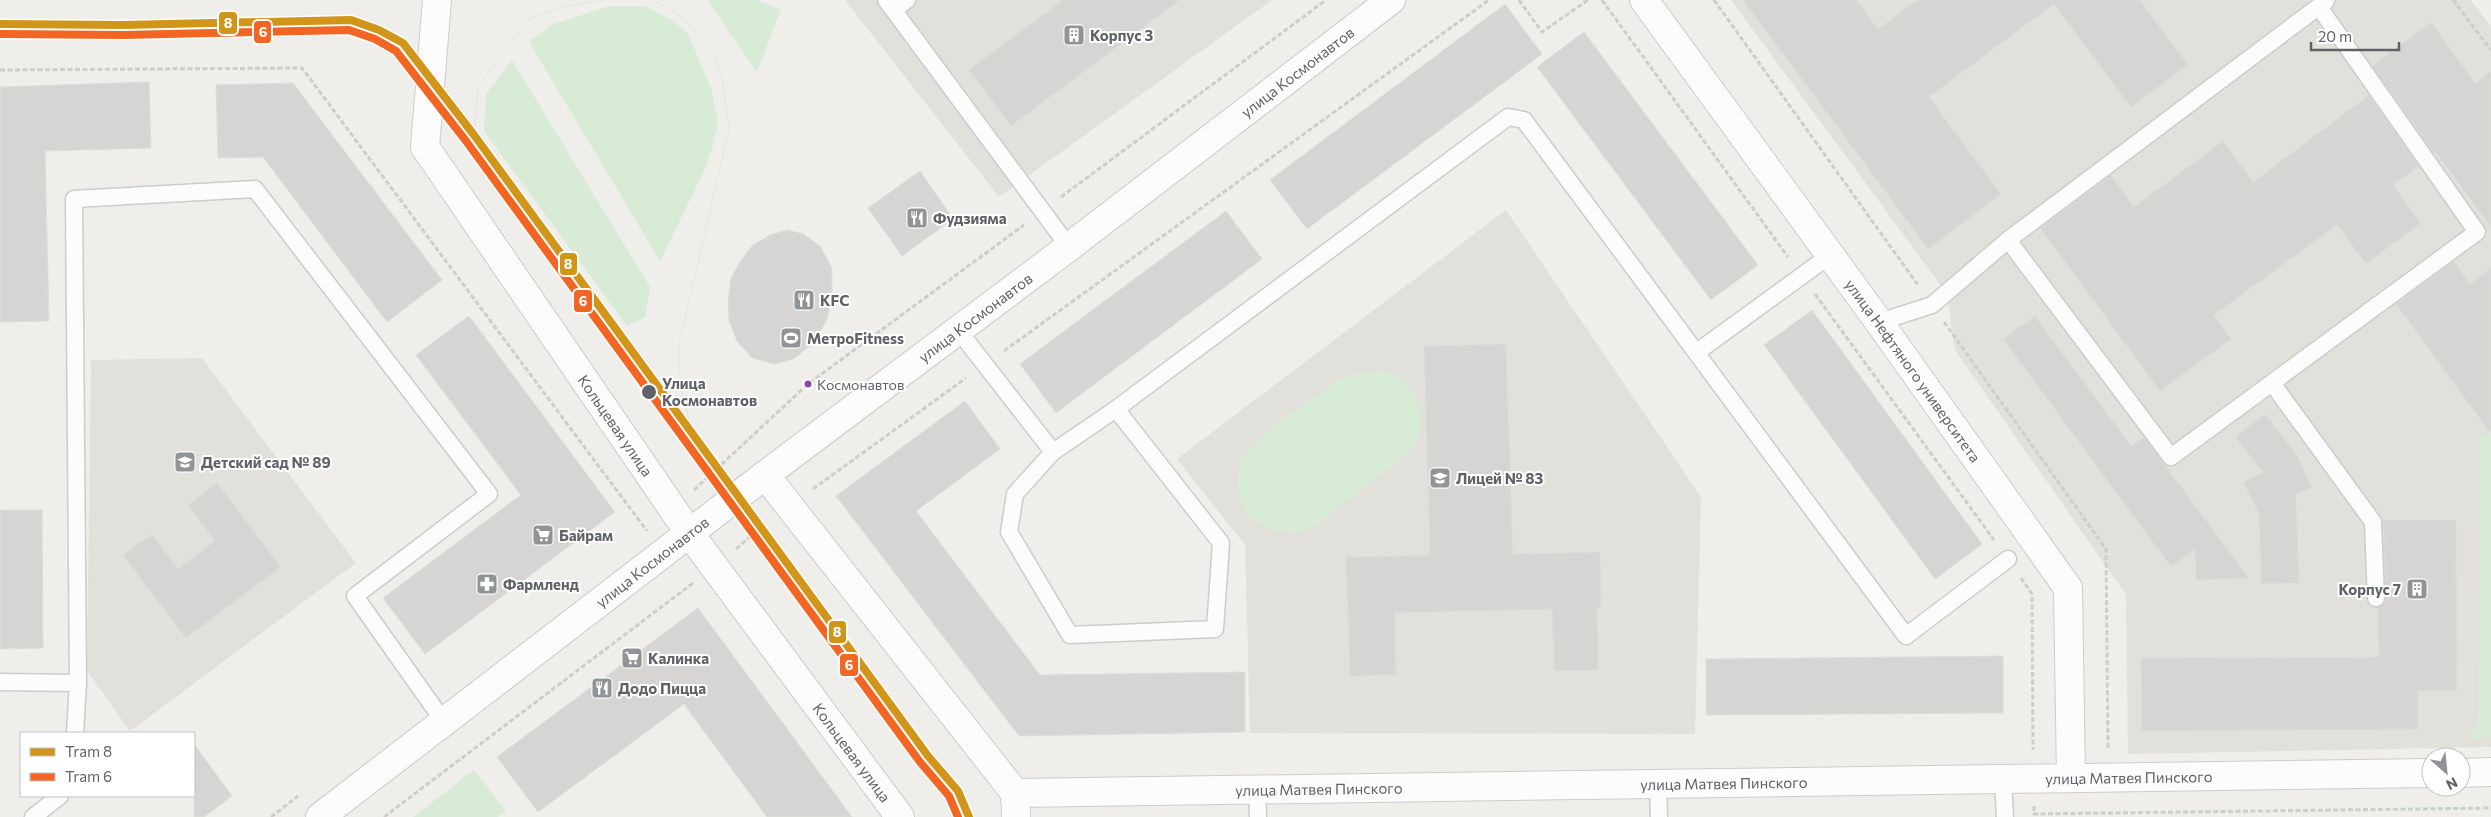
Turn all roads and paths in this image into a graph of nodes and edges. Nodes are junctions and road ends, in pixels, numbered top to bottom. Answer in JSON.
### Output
{"nodes":[{"id":1,"x":437,"y":0,"type":"edge"},
{"id":2,"x":907,"y":0,"type":"edge"},
{"id":3,"x":1326,"y":0,"type":"edge"},
{"id":4,"x":1391,"y":0,"type":"edge"},
{"id":5,"x":1489,"y":0,"type":"edge"},
{"id":6,"x":1519,"y":0,"type":"edge"},
{"id":7,"x":1588,"y":0,"type":"edge"},
{"id":8,"x":1602,"y":0,"type":"edge"},
{"id":9,"x":1644,"y":0,"type":"edge"},
{"id":10,"x":1714,"y":0,"type":"edge"},
{"id":11,"x":2453,"y":0,"type":"edge"},
{"id":12,"x":2324,"y":3,"type":"edge"},
{"id":13,"x":890,"y":5,"type":"edge"},
{"id":14,"x":2491,"y":50,"type":"edge"},
{"id":15,"x":0,"y":70,"type":"edge"},
{"id":16,"x":1043,"y":211,"type":"junction"},
{"id":17,"x":2008,"y":240,"type":"junction"},
{"id":18,"x":1069,"y":247,"type":"junction"},
{"id":19,"x":1828,"y":256,"type":"junction"},
{"id":20,"x":1802,"y":275,"type":"junction"},
{"id":21,"x":1932,"y":305,"type":"junction"},
{"id":22,"x":1879,"y":322,"type":"junction"},
{"id":23,"x":958,"y":330,"type":"junction"},
{"id":24,"x":1696,"y":352,"type":"junction"},
{"id":25,"x":985,"y":365,"type":"junction"},
{"id":26,"x":2272,"y":383,"type":"junction"},
{"id":27,"x":1116,"y":409,"type":"junction"},
{"id":28,"x":1052,"y":452,"type":"junction"},
{"id":29,"x":766,"y":475,"type":"junction"},
{"id":30,"x":790,"y":506,"type":"junction"},
{"id":31,"x":675,"y":510,"type":"junction"},
{"id":32,"x":690,"y":534,"type":"junction"},
{"id":33,"x":2008,"y":559,"type":"junction"},
{"id":34,"x":716,"y":568,"type":"junction"},
{"id":35,"x":2376,"y":598,"type":"dead end"},
{"id":36,"x":0,"y":682,"type":"edge"},
{"id":37,"x":78,"y":683,"type":"junction"},
{"id":38,"x":444,"y":722,"type":"junction"},
{"id":39,"x":75,"y":732,"type":"edge"},
{"id":40,"x":2491,"y":772,"type":"edge"},
{"id":41,"x":2421,"y":773,"type":"edge"},
{"id":42,"x":2471,"y":773,"type":"edge"},
{"id":43,"x":2071,"y":778,"type":"junction"},
{"id":44,"x":2109,"y":778,"type":"junction"},
{"id":45,"x":2003,"y":779,"type":"junction"},
{"id":46,"x":2034,"y":779,"type":"junction"},
{"id":47,"x":1658,"y":784,"type":"junction"},
{"id":48,"x":1258,"y":789,"type":"junction"},
{"id":49,"x":302,"y":793,"type":"dead end"},
{"id":50,"x":59,"y":797,"type":"edge"},
{"id":51,"x":1016,"y":805,"type":"edge"},
{"id":52,"x":2491,"y":808,"type":"edge"},
{"id":53,"x":2034,"y":814,"type":"junction"},
{"id":54,"x":2005,"y":816,"type":"edge"},
{"id":55,"x":33,"y":817,"type":"edge"},
{"id":56,"x":271,"y":817,"type":"edge"},
{"id":57,"x":320,"y":817,"type":"edge"},
{"id":58,"x":384,"y":817,"type":"edge"},
{"id":59,"x":900,"y":817,"type":"edge"},
{"id":60,"x":1258,"y":817,"type":"edge"},
{"id":61,"x":1659,"y":817,"type":"edge"}],
"edges":[{"from":1,"to":31,"type":"street","name":"Кольцевая улица"},
{"from":2,"to":13,"type":"lane"},
{"from":3,"to":16,"type":"path"},
{"from":4,"to":18,"type":"street","name":"улица Космонавтов"},
{"from":5,"to":25,"type":"path"},
{"from":6,"to":7,"type":"path"},
{"from":8,"to":20,"type":"path"},
{"from":9,"to":19,"type":"street","name":"улица Нефтяного университета"},
{"from":10,"to":21,"type":"path"},
{"from":11,"to":14,"type":"path"},
{"from":12,"to":17,"type":"lane"},
{"from":12,"to":26,"type":"lane"},
{"from":13,"to":16,"type":"lane"},
{"from":15,"to":31,"type":"path"},
{"from":16,"to":18,"type":"lane"},
{"from":16,"to":31,"type":"path"},
{"from":17,"to":21,"type":"lane"},
{"from":17,"to":26,"type":"lane"},
{"from":18,"to":23,"type":"street","name":"улица Космонавтов"},
{"from":19,"to":20,"type":"lane"},
{"from":19,"to":22,"type":"street","name":"улица Нефтяного университета"},
{"from":20,"to":24,"type":"lane"},
{"from":20,"to":33,"type":"path"},
{"from":21,"to":22,"type":"lane"},
{"from":21,"to":44,"type":"path"},
{"from":22,"to":43,"type":"street","name":"улица Нефтяного университета"},
{"from":23,"to":25,"type":"lane"},
{"from":23,"to":29,"type":"street","name":"улица Космонавтов"},
{"from":24,"to":27,"type":"lane"},
{"from":24,"to":33,"type":"lane"},
{"from":25,"to":28,"type":"lane"},
{"from":25,"to":30,"type":"path"},
{"from":26,"to":35,"type":"lane"},
{"from":27,"to":28,"type":"lane"},
{"from":27,"to":28,"type":"lane"},
{"from":29,"to":30,"type":"street"},
{"from":29,"to":32,"type":"street","name":"улица Космонавтов"},
{"from":30,"to":34,"type":"path"},
{"from":30,"to":51,"type":"street"},
{"from":31,"to":32,"type":"street","name":"Кольцевая улица"},
{"from":32,"to":34,"type":"street","name":"Кольцевая улица"},
{"from":32,"to":38,"type":"street","name":"улица Космонавтов"},
{"from":33,"to":46,"type":"path"},
{"from":34,"to":58,"type":"path"},
{"from":34,"to":59,"type":"street","name":"Кольцевая улица"},
{"from":36,"to":37,"type":"lane"},
{"from":37,"to":38,"type":"lane"},
{"from":37,"to":39,"type":"lane"},
{"from":38,"to":57,"type":"street","name":"улица Космонавтов"},
{"from":40,"to":42,"type":"street"},
{"from":41,"to":44,"type":"street","name":"улица Матвея Пинского"},
{"from":43,"to":44,"type":"street","name":"улица Матвея Пинского"},
{"from":43,"to":46,"type":"street","name":"улица Матвея Пинского"},
{"from":45,"to":46,"type":"street","name":"улица Матвея Пинского"},
{"from":45,"to":47,"type":"street","name":"улица Матвея Пинского"},
{"from":45,"to":54,"type":"lane"},
{"from":46,"to":53,"type":"path"},
{"from":47,"to":48,"type":"street","name":"улица Матвея Пинского"},
{"from":47,"to":61,"type":"lane"},
{"from":48,"to":51,"type":"street","name":"улица Матвея Пинского"},
{"from":48,"to":60,"type":"lane"},
{"from":49,"to":56,"type":"path"},
{"from":50,"to":55,"type":"lane"},
{"from":52,"to":53,"type":"path"},
{"from":53,"to":54,"type":"path"}]}
